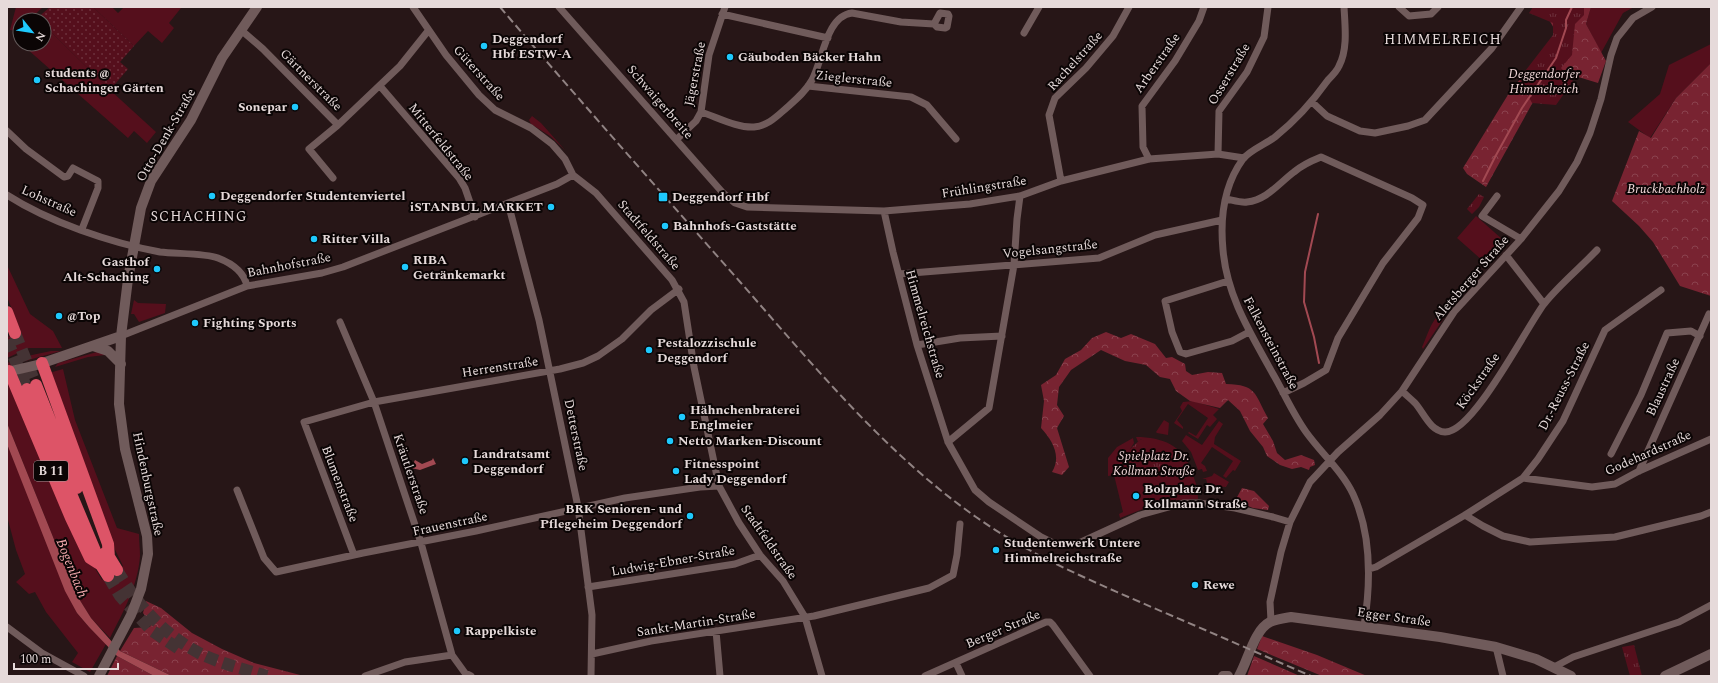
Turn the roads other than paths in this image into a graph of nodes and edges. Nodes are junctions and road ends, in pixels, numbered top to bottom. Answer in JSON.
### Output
{"nodes":[{"id":1,"x":257,"y":7,"type":"edge"},
{"id":2,"x":413,"y":7,"type":"edge"},
{"id":3,"x":559,"y":7,"type":"edge"},
{"id":4,"x":1039,"y":7,"type":"edge"},
{"id":5,"x":1129,"y":7,"type":"edge"},
{"id":6,"x":1204,"y":7,"type":"edge"},
{"id":7,"x":1268,"y":7,"type":"edge"},
{"id":8,"x":1344,"y":7,"type":"edge"},
{"id":9,"x":1398,"y":7,"type":"edge"},
{"id":10,"x":1438,"y":7,"type":"edge"},
{"id":11,"x":1521,"y":7,"type":"edge"},
{"id":12,"x":1652,"y":7,"type":"edge"},
{"id":13,"x":723,"y":11,"type":"edge"},
{"id":14,"x":934,"y":24,"type":"dead end"},
{"id":15,"x":241,"y":30,"type":"junction"},
{"id":16,"x":428,"y":31,"type":"junction"},
{"id":17,"x":1024,"y":33,"type":"dead end"},
{"id":18,"x":828,"y":38,"type":"junction"},
{"id":19,"x":380,"y":86,"type":"junction"},
{"id":20,"x":808,"y":86,"type":"junction"},
{"id":21,"x":1312,"y":102,"type":"junction"},
{"id":22,"x":701,"y":112,"type":"junction"},
{"id":23,"x":338,"y":124,"type":"junction"},
{"id":24,"x":7,"y":131,"type":"edge"},
{"id":25,"x":677,"y":139,"type":"junction"},
{"id":26,"x":956,"y":139,"type":"dead end"},
{"id":27,"x":1218,"y":154,"type":"junction"},
{"id":28,"x":1244,"y":158,"type":"junction"},
{"id":29,"x":1149,"y":159,"type":"junction"},
{"id":30,"x":573,"y":175,"type":"junction"},
{"id":31,"x":333,"y":178,"type":"dead end"},
{"id":32,"x":1061,"y":181,"type":"junction"},
{"id":33,"x":7,"y":195,"type":"edge"},
{"id":34,"x":1020,"y":196,"type":"junction"},
{"id":35,"x":1497,"y":196,"type":"dead end"},
{"id":36,"x":1226,"y":199,"type":"junction"},
{"id":37,"x":508,"y":203,"type":"junction"},
{"id":38,"x":747,"y":207,"type":"joint"},
{"id":39,"x":884,"y":211,"type":"junction"},
{"id":40,"x":475,"y":217,"type":"junction"},
{"id":41,"x":1222,"y":220,"type":"junction"},
{"id":42,"x":82,"y":229,"type":"junction"},
{"id":43,"x":1520,"y":239,"type":"junction"},
{"id":44,"x":134,"y":246,"type":"junction"},
{"id":45,"x":1597,"y":250,"type":"dead end"},
{"id":46,"x":1506,"y":255,"type":"junction"},
{"id":47,"x":1014,"y":265,"type":"junction"},
{"id":48,"x":899,"y":274,"type":"junction"},
{"id":49,"x":1228,"y":281,"type":"junction"},
{"id":50,"x":248,"y":286,"type":"junction"},
{"id":51,"x":678,"y":289,"type":"junction"},
{"id":52,"x":1661,"y":290,"type":"dead end"},
{"id":53,"x":1544,"y":304,"type":"junction"},
{"id":54,"x":7,"y":312,"type":"edge"},
{"id":55,"x":1709,"y":314,"type":"dead end"},
{"id":56,"x":340,"y":322,"type":"dead end"},
{"id":57,"x":1249,"y":332,"type":"junction"},
{"id":58,"x":15,"y":333,"type":"tunnel mouth"},
{"id":59,"x":121,"y":336,"type":"junction"},
{"id":60,"x":1002,"y":336,"type":"junction"},
{"id":61,"x":1700,"y":336,"type":"junction"},
{"id":62,"x":917,"y":345,"type":"junction"},
{"id":63,"x":93,"y":346,"type":"junction"},
{"id":64,"x":42,"y":363,"type":"junction"},
{"id":65,"x":121,"y":364,"type":"junction"},
{"id":66,"x":8,"y":371,"type":"edge"},
{"id":67,"x":551,"y":371,"type":"junction"},
{"id":68,"x":32,"y":387,"type":"tunnel mouth"},
{"id":69,"x":1402,"y":391,"type":"junction"},
{"id":70,"x":1283,"y":393,"type":"junction"},
{"id":71,"x":374,"y":402,"type":"junction"},
{"id":72,"x":304,"y":422,"type":"joint"},
{"id":73,"x":1711,"y":439,"type":"edge"},
{"id":74,"x":948,"y":442,"type":"junction"},
{"id":75,"x":1611,"y":454,"type":"dead end"},
{"id":76,"x":1330,"y":461,"type":"junction"},
{"id":77,"x":1639,"y":471,"type":"junction"},
{"id":78,"x":1523,"y":478,"type":"junction"},
{"id":79,"x":719,"y":486,"type":"junction"},
{"id":80,"x":237,"y":490,"type":"dead end"},
{"id":81,"x":578,"y":507,"type":"junction"},
{"id":82,"x":1711,"y":512,"type":"edge"},
{"id":83,"x":1465,"y":515,"type":"junction"},
{"id":84,"x":1290,"y":522,"type":"junction"},
{"id":85,"x":960,"y":524,"type":"dead end"},
{"id":86,"x":421,"y":543,"type":"junction"},
{"id":87,"x":354,"y":555,"type":"junction"},
{"id":88,"x":760,"y":555,"type":"junction"},
{"id":89,"x":105,"y":562,"type":"junction"},
{"id":90,"x":1369,"y":569,"type":"junction"},
{"id":91,"x":113,"y":573,"type":"tunnel mouth"},
{"id":92,"x":588,"y":587,"type":"junction"},
{"id":93,"x":1711,"y":605,"type":"edge"},
{"id":94,"x":805,"y":617,"type":"junction"},
{"id":95,"x":1270,"y":621,"type":"junction"},
{"id":96,"x":1364,"y":626,"type":"junction"},
{"id":97,"x":7,"y":627,"type":"edge"},
{"id":98,"x":716,"y":631,"type":"junction"},
{"id":99,"x":1496,"y":647,"type":"junction"},
{"id":100,"x":592,"y":654,"type":"junction"},
{"id":101,"x":1711,"y":654,"type":"edge"},
{"id":102,"x":452,"y":655,"type":"junction"},
{"id":103,"x":956,"y":662,"type":"junction"},
{"id":104,"x":1554,"y":667,"type":"junction"},
{"id":105,"x":84,"y":676,"type":"edge"},
{"id":106,"x":99,"y":676,"type":"edge"},
{"id":107,"x":365,"y":676,"type":"edge"},
{"id":108,"x":471,"y":676,"type":"edge"},
{"id":109,"x":591,"y":676,"type":"edge"},
{"id":110,"x":720,"y":676,"type":"edge"},
{"id":111,"x":822,"y":676,"type":"edge"},
{"id":112,"x":925,"y":676,"type":"edge"},
{"id":113,"x":962,"y":676,"type":"edge"},
{"id":114,"x":1090,"y":676,"type":"edge"},
{"id":115,"x":1223,"y":676,"type":"edge"},
{"id":116,"x":1228,"y":676,"type":"edge"},
{"id":117,"x":1239,"y":676,"type":"edge"},
{"id":118,"x":1502,"y":676,"type":"edge"},
{"id":119,"x":1572,"y":676,"type":"edge"},
{"id":120,"x":1665,"y":676,"type":"edge"}],
"edges":[{"from":1,"to":15,"type":"street","name":"Otto-Denk-Straße"},
{"from":2,"to":16,"type":"street","name":"Güterstraße"},
{"from":3,"to":25,"type":"street","name":"Schwaigerbreite"},
{"from":4,"to":17,"type":"street"},
{"from":5,"to":32,"type":"street","name":"Rachelstraße"},
{"from":6,"to":29,"type":"street","name":"Arberstraße"},
{"from":7,"to":27,"type":"street","name":"Osserstraße"},
{"from":8,"to":21,"type":"street","name":"Falkensteinstraße"},
{"from":9,"to":10,"type":"street"},
{"from":11,"to":21,"type":"street"},
{"from":12,"to":43,"type":"street","name":"Aletsberger Straße"},
{"from":13,"to":18,"type":"street"},
{"from":13,"to":22,"type":"street","name":"Jägerstraße"},
{"from":14,"to":18,"type":"street"},
{"from":15,"to":23,"type":"street","name":"Gärtnerstraße"},
{"from":15,"to":44,"type":"street","name":"Otto-Denk-Straße"},
{"from":16,"to":19,"type":"street","name":"Gärtnerstraße"},
{"from":16,"to":30,"type":"street","name":"Güterstraße"},
{"from":18,"to":20,"type":"street"},
{"from":19,"to":23,"type":"street","name":"Gärtnerstraße"},
{"from":19,"to":40,"type":"street","name":"Mitterfeldstraße"},
{"from":20,"to":22,"type":"street","name":"Zieglerstraße"},
{"from":20,"to":26,"type":"street","name":"Zieglerstraße"},
{"from":21,"to":28,"type":"street","name":"Falkensteinstraße"},
{"from":22,"to":25,"type":"street","name":"Jägerstraße"},
{"from":23,"to":31,"type":"street"},
{"from":24,"to":42,"type":"street","name":"Lohstraße"},
{"from":25,"to":38,"type":"street","name":"Schwaigerbreite"},
{"from":27,"to":28,"type":"street","name":"Frühlingstraße"},
{"from":27,"to":29,"type":"street","name":"Frühlingstraße"},
{"from":28,"to":36,"type":"street","name":"Falkensteinstraße"},
{"from":29,"to":32,"type":"street","name":"Frühlingstraße"},
{"from":30,"to":37,"type":"street","name":"Bahnhofstraße"},
{"from":30,"to":51,"type":"street","name":"Stadtfeldstraße"},
{"from":32,"to":34,"type":"street","name":"Frühlingstraße"},
{"from":33,"to":42,"type":"street","name":"Lohstraße"},
{"from":34,"to":39,"type":"street","name":"Frühlingstraße"},
{"from":34,"to":47,"type":"street"},
{"from":35,"to":43,"type":"street"},
{"from":36,"to":41,"type":"street","name":"Falkensteinstraße"},
{"from":36,"to":70,"type":"street"},
{"from":37,"to":40,"type":"street","name":"Bahnhofstraße"},
{"from":37,"to":67,"type":"street","name":"Detterstraße"},
{"from":38,"to":39,"type":"street","name":"Frühlingstraße"},
{"from":39,"to":48,"type":"street","name":"Himmelreichstraße"},
{"from":40,"to":50,"type":"street","name":"Bahnhofstraße"},
{"from":41,"to":47,"type":"street","name":"Vogelsangstraße"},
{"from":41,"to":49,"type":"street","name":"Falkensteinstraße"},
{"from":42,"to":44,"type":"street","name":"Lohstraße"},
{"from":43,"to":46,"type":"street","name":"Aletsberger Straße"},
{"from":44,"to":50,"type":"street","name":"Lohstraße"},
{"from":44,"to":59,"type":"street","name":"Otto-Denk-Straße"},
{"from":45,"to":53,"type":"street","name":"Köckstraße"},
{"from":46,"to":53,"type":"street"},
{"from":46,"to":69,"type":"street","name":"Aletsberger Straße"},
{"from":47,"to":48,"type":"street","name":"Vogelsangstraße"},
{"from":47,"to":60,"type":"street"},
{"from":48,"to":62,"type":"street","name":"Himmelreichstraße"},
{"from":49,"to":57,"type":"street","name":"Falkensteinstraße"},
{"from":49,"to":57,"type":"street"},
{"from":50,"to":59,"type":"street","name":"Bahnhofstraße"},
{"from":51,"to":67,"type":"street","name":"Herrenstraße"},
{"from":51,"to":79,"type":"street","name":"Stadtfeldstraße"},
{"from":52,"to":78,"type":"street","name":"Dr.-Reuss-Straße"},
{"from":53,"to":69,"type":"street","name":"Köckstraße"},
{"from":54,"to":58,"type":"highway"},
{"from":55,"to":61,"type":"street","name":"Blaustraße"},
{"from":56,"to":71,"type":"street","name":"Kräutlerstraße"},
{"from":57,"to":70,"type":"street","name":"Falkensteinstraße"},
{"from":59,"to":63,"type":"street","name":"Bahnhofstraße"},
{"from":59,"to":65,"type":"street","name":"Hindenburgstraße"},
{"from":60,"to":62,"type":"street"},
{"from":60,"to":74,"type":"street"},
{"from":61,"to":75,"type":"street"},
{"from":61,"to":77,"type":"street","name":"Blaustraße"},
{"from":62,"to":74,"type":"street","name":"Himmelreichstraße"},
{"from":63,"to":64,"type":"street","name":"Bahnhofstraße"},
{"from":63,"to":65,"type":"street"},
{"from":64,"to":66,"type":"street","name":"Bahnhofstraße"},
{"from":64,"to":89,"type":"highway","number":"B 11"},
{"from":65,"to":106,"type":"street","name":"Hindenburgstraße"},
{"from":66,"to":89,"type":"highway","number":"B 11"},
{"from":67,"to":71,"type":"street","name":"Herrenstraße"},
{"from":67,"to":81,"type":"street","name":"Detterstraße"},
{"from":68,"to":89,"type":"highway","number":"B 11"},
{"from":69,"to":76,"type":"street","name":"Aletsberger Straße"},
{"from":70,"to":76,"type":"street","name":"Falkensteinstraße"},
{"from":71,"to":72,"type":"street","name":"Herrenstraße"},
{"from":71,"to":86,"type":"street","name":"Kräutlerstraße"},
{"from":72,"to":87,"type":"street","name":"Blumenstraße"},
{"from":73,"to":77,"type":"street","name":"Godehardstraße"},
{"from":74,"to":84,"type":"street","name":"Himmelreichstraße"},
{"from":76,"to":84,"type":"street","name":"Aletsberger Straße"},
{"from":76,"to":90,"type":"street","name":"Falkensteinstraße"},
{"from":77,"to":78,"type":"street","name":"Godehardstraße"},
{"from":78,"to":83,"type":"street","name":"Dr.-Reuss-Straße"},
{"from":79,"to":81,"type":"street","name":"Frauenstraße"},
{"from":79,"to":88,"type":"street","name":"Stadtfeldstraße"},
{"from":80,"to":87,"type":"street","name":"Frauenstraße"},
{"from":81,"to":86,"type":"street","name":"Frauenstraße"},
{"from":81,"to":92,"type":"street","name":"Detterstraße"},
{"from":82,"to":83,"type":"street"},
{"from":83,"to":90,"type":"street","name":"Dr.-Reuss-Straße"},
{"from":84,"to":95,"type":"street","name":"Aletsberger Straße"},
{"from":85,"to":94,"type":"street","name":"Sankt-Martin-Straße"},
{"from":86,"to":87,"type":"street","name":"Frauenstraße"},
{"from":86,"to":102,"type":"street","name":"Kräutlerstraße"},
{"from":88,"to":92,"type":"street","name":"Ludwig-Ebner-Straße"},
{"from":88,"to":94,"type":"street","name":"Stadtfeldstraße"},
{"from":89,"to":91,"type":"highway","number":"B 11"},
{"from":90,"to":96,"type":"street","name":"Falkensteinstraße"},
{"from":92,"to":100,"type":"street","name":"Detterstraße"},
{"from":93,"to":104,"type":"street"},
{"from":94,"to":98,"type":"street","name":"Sankt-Martin-Straße"},
{"from":94,"to":111,"type":"street","name":"Stadtfeldstraße"},
{"from":95,"to":96,"type":"street","name":"Egger Straße"},
{"from":95,"to":117,"type":"street"},
{"from":96,"to":99,"type":"street","name":"Egger Straße"},
{"from":97,"to":105,"type":"street"},
{"from":98,"to":100,"type":"street","name":"Sankt-Martin-Straße"},
{"from":98,"to":110,"type":"street"},
{"from":99,"to":104,"type":"street","name":"Egger Straße"},
{"from":99,"to":118,"type":"street"},
{"from":100,"to":109,"type":"street","name":"Detterstraße"},
{"from":101,"to":120,"type":"street"},
{"from":102,"to":107,"type":"street"},
{"from":102,"to":108,"type":"street","name":"Kräutlerstraße"},
{"from":103,"to":112,"type":"street","name":"Berger Straße"},
{"from":103,"to":113,"type":"street"},
{"from":103,"to":114,"type":"street","name":"Berger Straße"},
{"from":104,"to":119,"type":"street","name":"Egger Straße"},
{"from":115,"to":116,"type":"street"}]}
